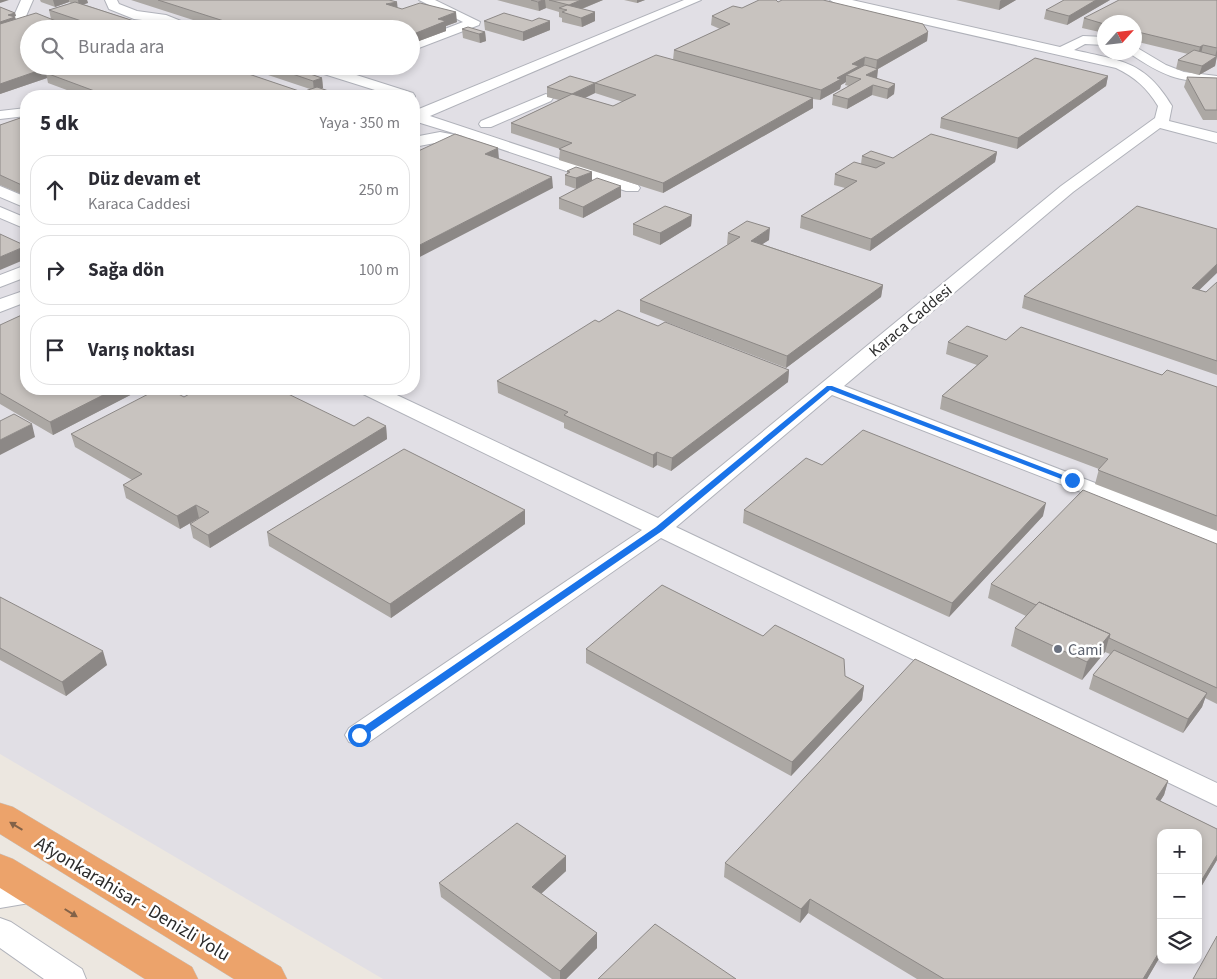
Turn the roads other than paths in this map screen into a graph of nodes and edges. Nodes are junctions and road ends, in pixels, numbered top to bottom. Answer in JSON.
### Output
{"nodes":[{"id":1,"x":27,"y":0,"type":"edge"},
{"id":2,"x":111,"y":0,"type":"edge"},
{"id":3,"x":425,"y":0,"type":"edge"},
{"id":4,"x":695,"y":0,"type":"edge"},
{"id":5,"x":836,"y":0,"type":"edge"},
{"id":6,"x":861,"y":2,"type":"edge"},
{"id":7,"x":167,"y":20,"type":"edge"},
{"id":8,"x":20,"y":25,"type":"edge"},
{"id":9,"x":0,"y":26,"type":"edge"},
{"id":10,"x":0,"y":31,"type":"edge"},
{"id":11,"x":1097,"y":41,"type":"edge"},
{"id":12,"x":420,"y":43,"type":"edge"},
{"id":13,"x":1061,"y":52,"type":"junction"},
{"id":14,"x":1142,"y":55,"type":"edge"},
{"id":15,"x":312,"y":75,"type":"edge"},
{"id":16,"x":340,"y":75,"type":"edge"},
{"id":17,"x":1217,"y":80,"type":"edge"},
{"id":18,"x":323,"y":84,"type":"edge"},
{"id":19,"x":389,"y":90,"type":"edge"},
{"id":20,"x":546,"y":98,"type":"edge"},
{"id":21,"x":420,"y":100,"type":"edge"},
{"id":22,"x":439,"y":106,"type":"junction"},
{"id":23,"x":20,"y":113,"type":"edge"},
{"id":24,"x":420,"y":114,"type":"edge"},
{"id":25,"x":0,"y":115,"type":"edge"},
{"id":26,"x":420,"y":118,"type":"edge"},
{"id":27,"x":1158,"y":123,"type":"junction"},
{"id":28,"x":486,"y":124,"type":"junction"},
{"id":29,"x":446,"y":126,"type":"junction"},
{"id":30,"x":505,"y":131,"type":"dead end"},
{"id":31,"x":1217,"y":138,"type":"edge"},
{"id":32,"x":420,"y":140,"type":"edge"},
{"id":33,"x":552,"y":177,"type":"edge"},
{"id":34,"x":632,"y":188,"type":"edge"},
{"id":35,"x":0,"y":191,"type":"edge"},
{"id":36,"x":20,"y":200,"type":"edge"},
{"id":37,"x":0,"y":212,"type":"edge"},
{"id":38,"x":20,"y":221,"type":"edge"},
{"id":39,"x":20,"y":273,"type":"edge"},
{"id":40,"x":0,"y":282,"type":"edge"},
{"id":41,"x":20,"y":298,"type":"edge"},
{"id":42,"x":0,"y":306,"type":"edge"},
{"id":43,"x":829,"y":387,"type":"junction"},
{"id":44,"x":380,"y":395,"type":"edge"},
{"id":45,"x":659,"y":529,"type":"junction"},
{"id":46,"x":1217,"y":538,"type":"edge"},
{"id":47,"x":359,"y":735,"type":"dead end"},
{"id":48,"x":1217,"y":795,"type":"edge"},
{"id":49,"x":0,"y":816,"type":"edge"},
{"id":50,"x":0,"y":869,"type":"edge"},
{"id":51,"x":18,"y":894,"type":"edge"},
{"id":52,"x":0,"y":931,"type":"edge"},
{"id":53,"x":70,"y":979,"type":"edge"},
{"id":54,"x":178,"y":979,"type":"edge"},
{"id":55,"x":267,"y":979,"type":"edge"}],
"edges":[{"from":1,"to":9,"type":"street"},
{"from":2,"to":7,"type":"street"},
{"from":3,"to":12,"type":"street"},
{"from":4,"to":22,"type":"street"},
{"from":5,"to":6,"type":"street"},
{"from":6,"to":13,"type":"street"},
{"from":8,"to":10,"type":"street"},
{"from":11,"to":13,"type":"street"},
{"from":13,"to":27,"type":"street"},
{"from":14,"to":17,"type":"street"},
{"from":15,"to":18,"type":"street"},
{"from":16,"to":19,"type":"street"},
{"from":20,"to":28,"type":"street"},
{"from":21,"to":22,"type":"street"},
{"from":22,"to":24,"type":"street"},
{"from":23,"to":25,"type":"street"},
{"from":26,"to":29,"type":"street"},
{"from":27,"to":31,"type":"street"},
{"from":27,"to":43,"type":"street","name":"Karaca Caddesi"},
{"from":28,"to":29,"type":"street"},
{"from":28,"to":30,"type":"street"},
{"from":29,"to":34,"type":"street"},
{"from":32,"to":33,"type":"street"},
{"from":35,"to":36,"type":"street"},
{"from":37,"to":38,"type":"street"},
{"from":39,"to":40,"type":"street"},
{"from":41,"to":42,"type":"street"},
{"from":43,"to":45,"type":"street","name":"Karaca Caddesi"},
{"from":43,"to":46,"type":"street"},
{"from":44,"to":45,"type":"street"},
{"from":45,"to":47,"type":"street","name":"Karaca Caddesi"},
{"from":45,"to":48,"type":"street"},
{"from":55,"to":49,"type":"highway","name":"Afyonkarahisar - Denizli Yolu","one_way":true},
{"from":50,"to":51,"type":"highway"},
{"from":51,"to":54,"type":"highway","one_way":true},
{"from":52,"to":53,"type":"street"}]}
